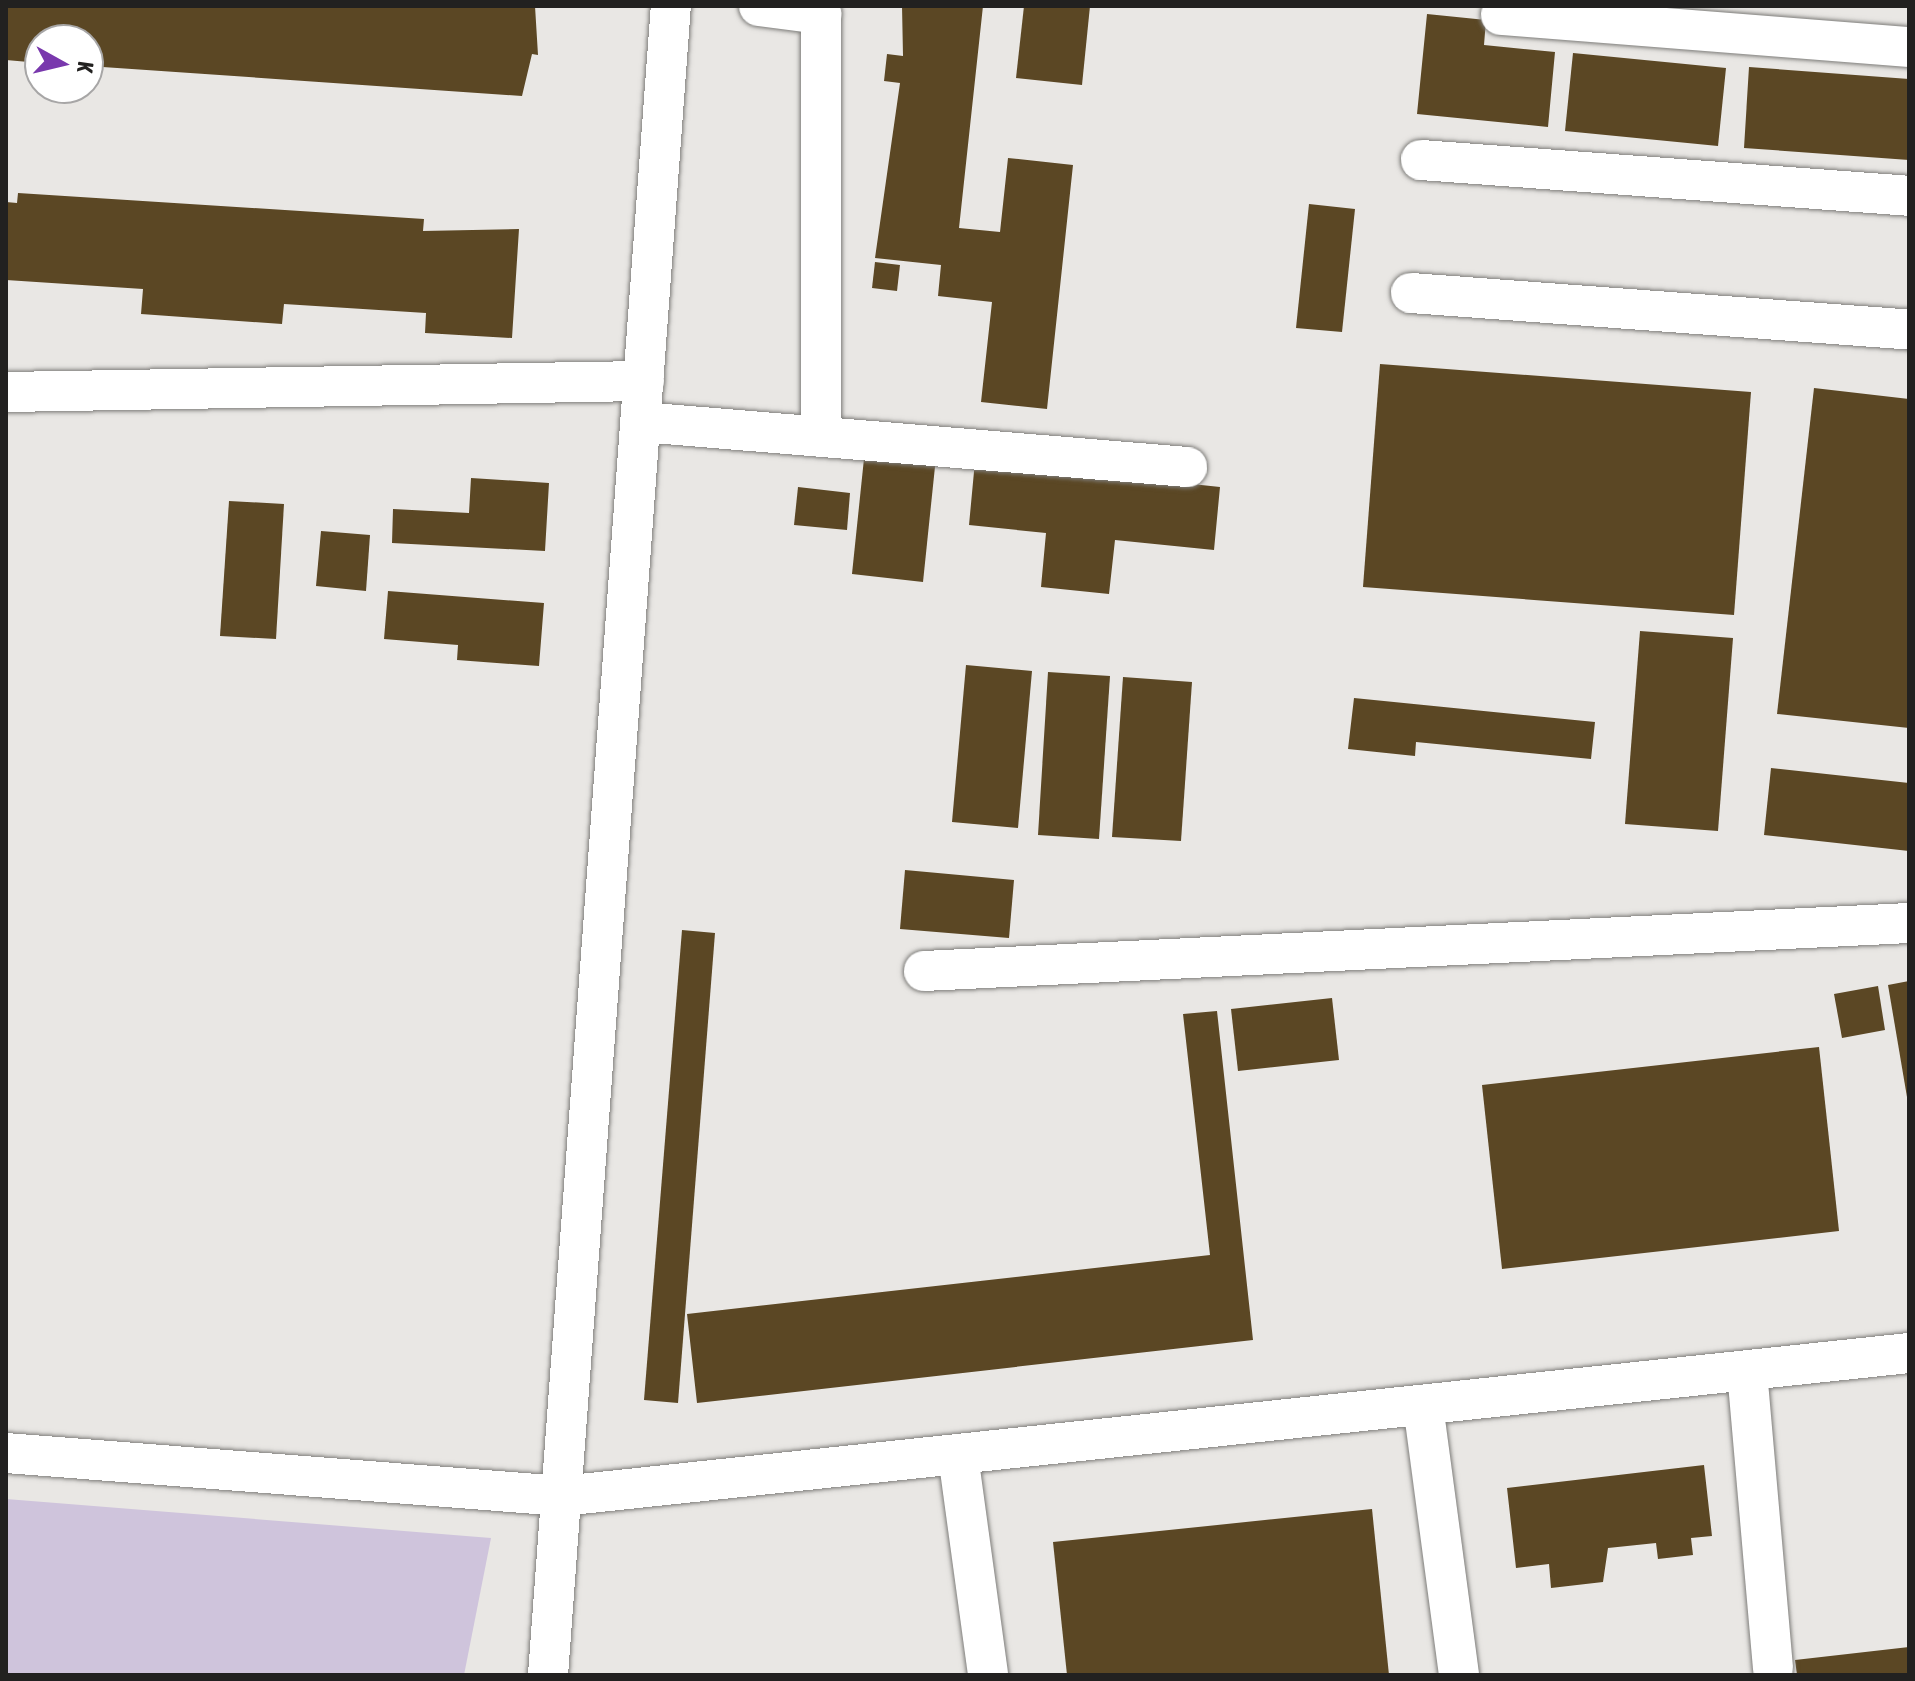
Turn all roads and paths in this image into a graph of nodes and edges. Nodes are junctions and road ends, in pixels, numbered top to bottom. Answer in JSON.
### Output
{"nodes":[{"id":1,"x":671,"y":6,"type":"edge"},
{"id":2,"x":759,"y":6,"type":"edge"},
{"id":3,"x":1501,"y":15,"type":"dead end"},
{"id":4,"x":1909,"y":47,"type":"edge"},
{"id":5,"x":1421,"y":160,"type":"dead end"},
{"id":6,"x":1909,"y":196,"type":"edge"},
{"id":7,"x":1411,"y":293,"type":"dead end"},
{"id":8,"x":1909,"y":330,"type":"edge"},
{"id":9,"x":644,"y":381,"type":"junction"},
{"id":10,"x":6,"y":392,"type":"edge"},
{"id":11,"x":641,"y":422,"type":"junction"},
{"id":12,"x":821,"y":437,"type":"junction"},
{"id":13,"x":1187,"y":467,"type":"dead end"},
{"id":14,"x":1909,"y":923,"type":"edge"},
{"id":15,"x":924,"y":971,"type":"dead end"},
{"id":16,"x":1909,"y":1353,"type":"edge"},
{"id":17,"x":1747,"y":1371,"type":"junction"},
{"id":18,"x":1423,"y":1405,"type":"junction"},
{"id":19,"x":6,"y":1453,"type":"edge"},
{"id":20,"x":958,"y":1455,"type":"junction"},
{"id":21,"x":562,"y":1496,"type":"junction"},
{"id":22,"x":1773,"y":1668,"type":"dead end"},
{"id":23,"x":548,"y":1675,"type":"edge"},
{"id":24,"x":988,"y":1675,"type":"edge"},
{"id":25,"x":1459,"y":1675,"type":"edge"}],
"edges":[{"from":1,"to":9,"type":"street"},
{"from":2,"to":12,"type":"street"},
{"from":3,"to":4,"type":"street"},
{"from":5,"to":6,"type":"street"},
{"from":7,"to":8,"type":"street"},
{"from":9,"to":10,"type":"street"},
{"from":9,"to":11,"type":"street"},
{"from":11,"to":12,"type":"street"},
{"from":11,"to":21,"type":"street"},
{"from":12,"to":13,"type":"street"},
{"from":14,"to":15,"type":"street"},
{"from":16,"to":17,"type":"street"},
{"from":17,"to":18,"type":"street"},
{"from":17,"to":22,"type":"street"},
{"from":18,"to":20,"type":"street"},
{"from":18,"to":25,"type":"street"},
{"from":19,"to":21,"type":"street"},
{"from":20,"to":21,"type":"street"},
{"from":20,"to":24,"type":"street"},
{"from":21,"to":23,"type":"street"}]}
